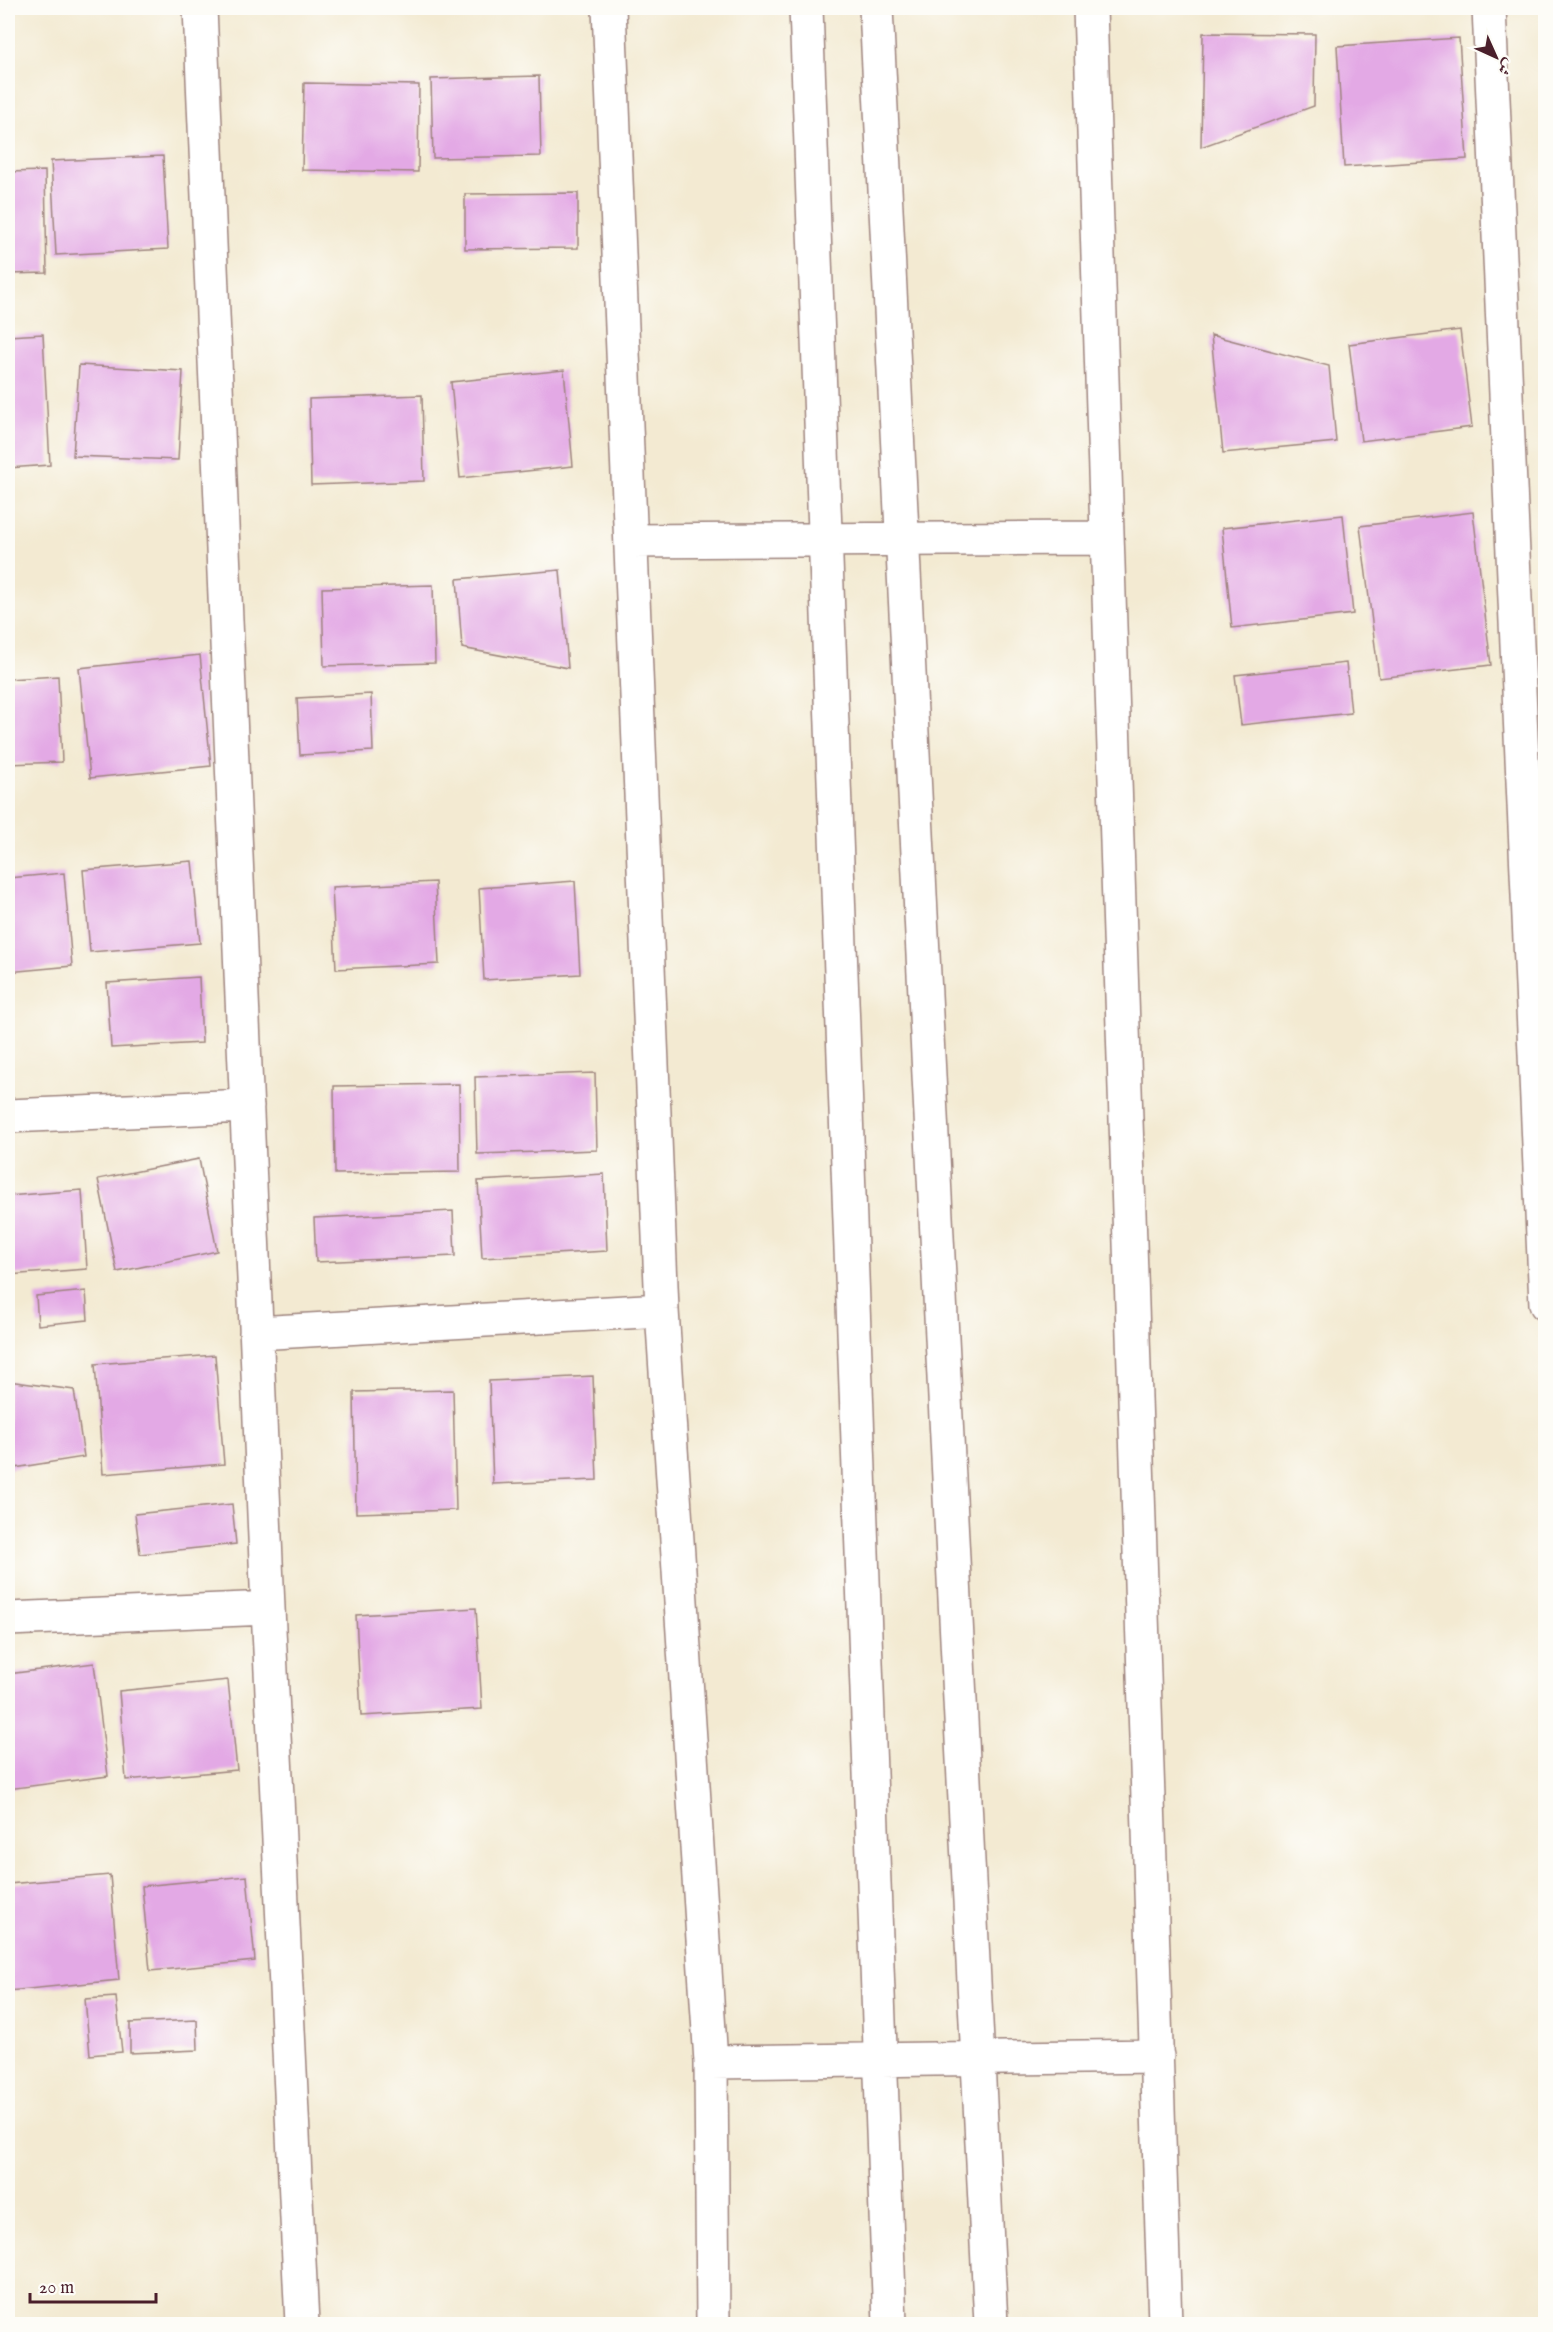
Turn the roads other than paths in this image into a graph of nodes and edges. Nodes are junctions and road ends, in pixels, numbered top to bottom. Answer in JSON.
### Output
{"nodes":[{"id":1,"x":200,"y":8,"type":"edge"},
{"id":2,"x":609,"y":8,"type":"edge"},
{"id":3,"x":806,"y":8,"type":"edge"},
{"id":4,"x":876,"y":8,"type":"edge"},
{"id":5,"x":1090,"y":8,"type":"edge"},
{"id":6,"x":1489,"y":8,"type":"edge"},
{"id":7,"x":1107,"y":538,"type":"junction"},
{"id":8,"x":825,"y":540,"type":"junction"},
{"id":9,"x":903,"y":540,"type":"junction"},
{"id":10,"x":631,"y":541,"type":"junction"},
{"id":11,"x":1540,"y":1035,"type":"edge"},
{"id":12,"x":247,"y":1107,"type":"junction"},
{"id":13,"x":8,"y":1116,"type":"edge"},
{"id":14,"x":1545,"y":1304,"type":"edge"},
{"id":15,"x":662,"y":1310,"type":"junction"},
{"id":16,"x":256,"y":1333,"type":"junction"},
{"id":17,"x":268,"y":1608,"type":"junction"},
{"id":18,"x":8,"y":1619,"type":"edge"},
{"id":19,"x":1157,"y":2056,"type":"junction"},
{"id":20,"x":978,"y":2058,"type":"junction"},
{"id":21,"x":881,"y":2060,"type":"junction"},
{"id":22,"x":711,"y":2062,"type":"junction"},
{"id":23,"x":302,"y":2325,"type":"edge"},
{"id":24,"x":713,"y":2325,"type":"edge"},
{"id":25,"x":891,"y":2325,"type":"edge"},
{"id":26,"x":991,"y":2325,"type":"edge"},
{"id":27,"x":1165,"y":2325,"type":"edge"}],
"edges":[{"from":1,"to":12,"type":"street"},
{"from":2,"to":10,"type":"street"},
{"from":3,"to":8,"type":"street"},
{"from":4,"to":9,"type":"street"},
{"from":5,"to":7,"type":"street"},
{"from":6,"to":11,"type":"street"},
{"from":7,"to":9,"type":"street"},
{"from":7,"to":19,"type":"street"},
{"from":8,"to":9,"type":"street"},
{"from":8,"to":10,"type":"street"},
{"from":8,"to":21,"type":"street"},
{"from":9,"to":20,"type":"street"},
{"from":10,"to":15,"type":"street"},
{"from":11,"to":14,"type":"street"},
{"from":12,"to":13,"type":"street"},
{"from":12,"to":16,"type":"street"},
{"from":15,"to":16,"type":"street"},
{"from":15,"to":22,"type":"street"},
{"from":16,"to":17,"type":"street"},
{"from":17,"to":18,"type":"street"},
{"from":17,"to":23,"type":"street"},
{"from":19,"to":20,"type":"street"},
{"from":19,"to":27,"type":"street"},
{"from":20,"to":21,"type":"street"},
{"from":20,"to":26,"type":"street"},
{"from":21,"to":22,"type":"street"},
{"from":21,"to":25,"type":"street"},
{"from":22,"to":24,"type":"street"}]}
